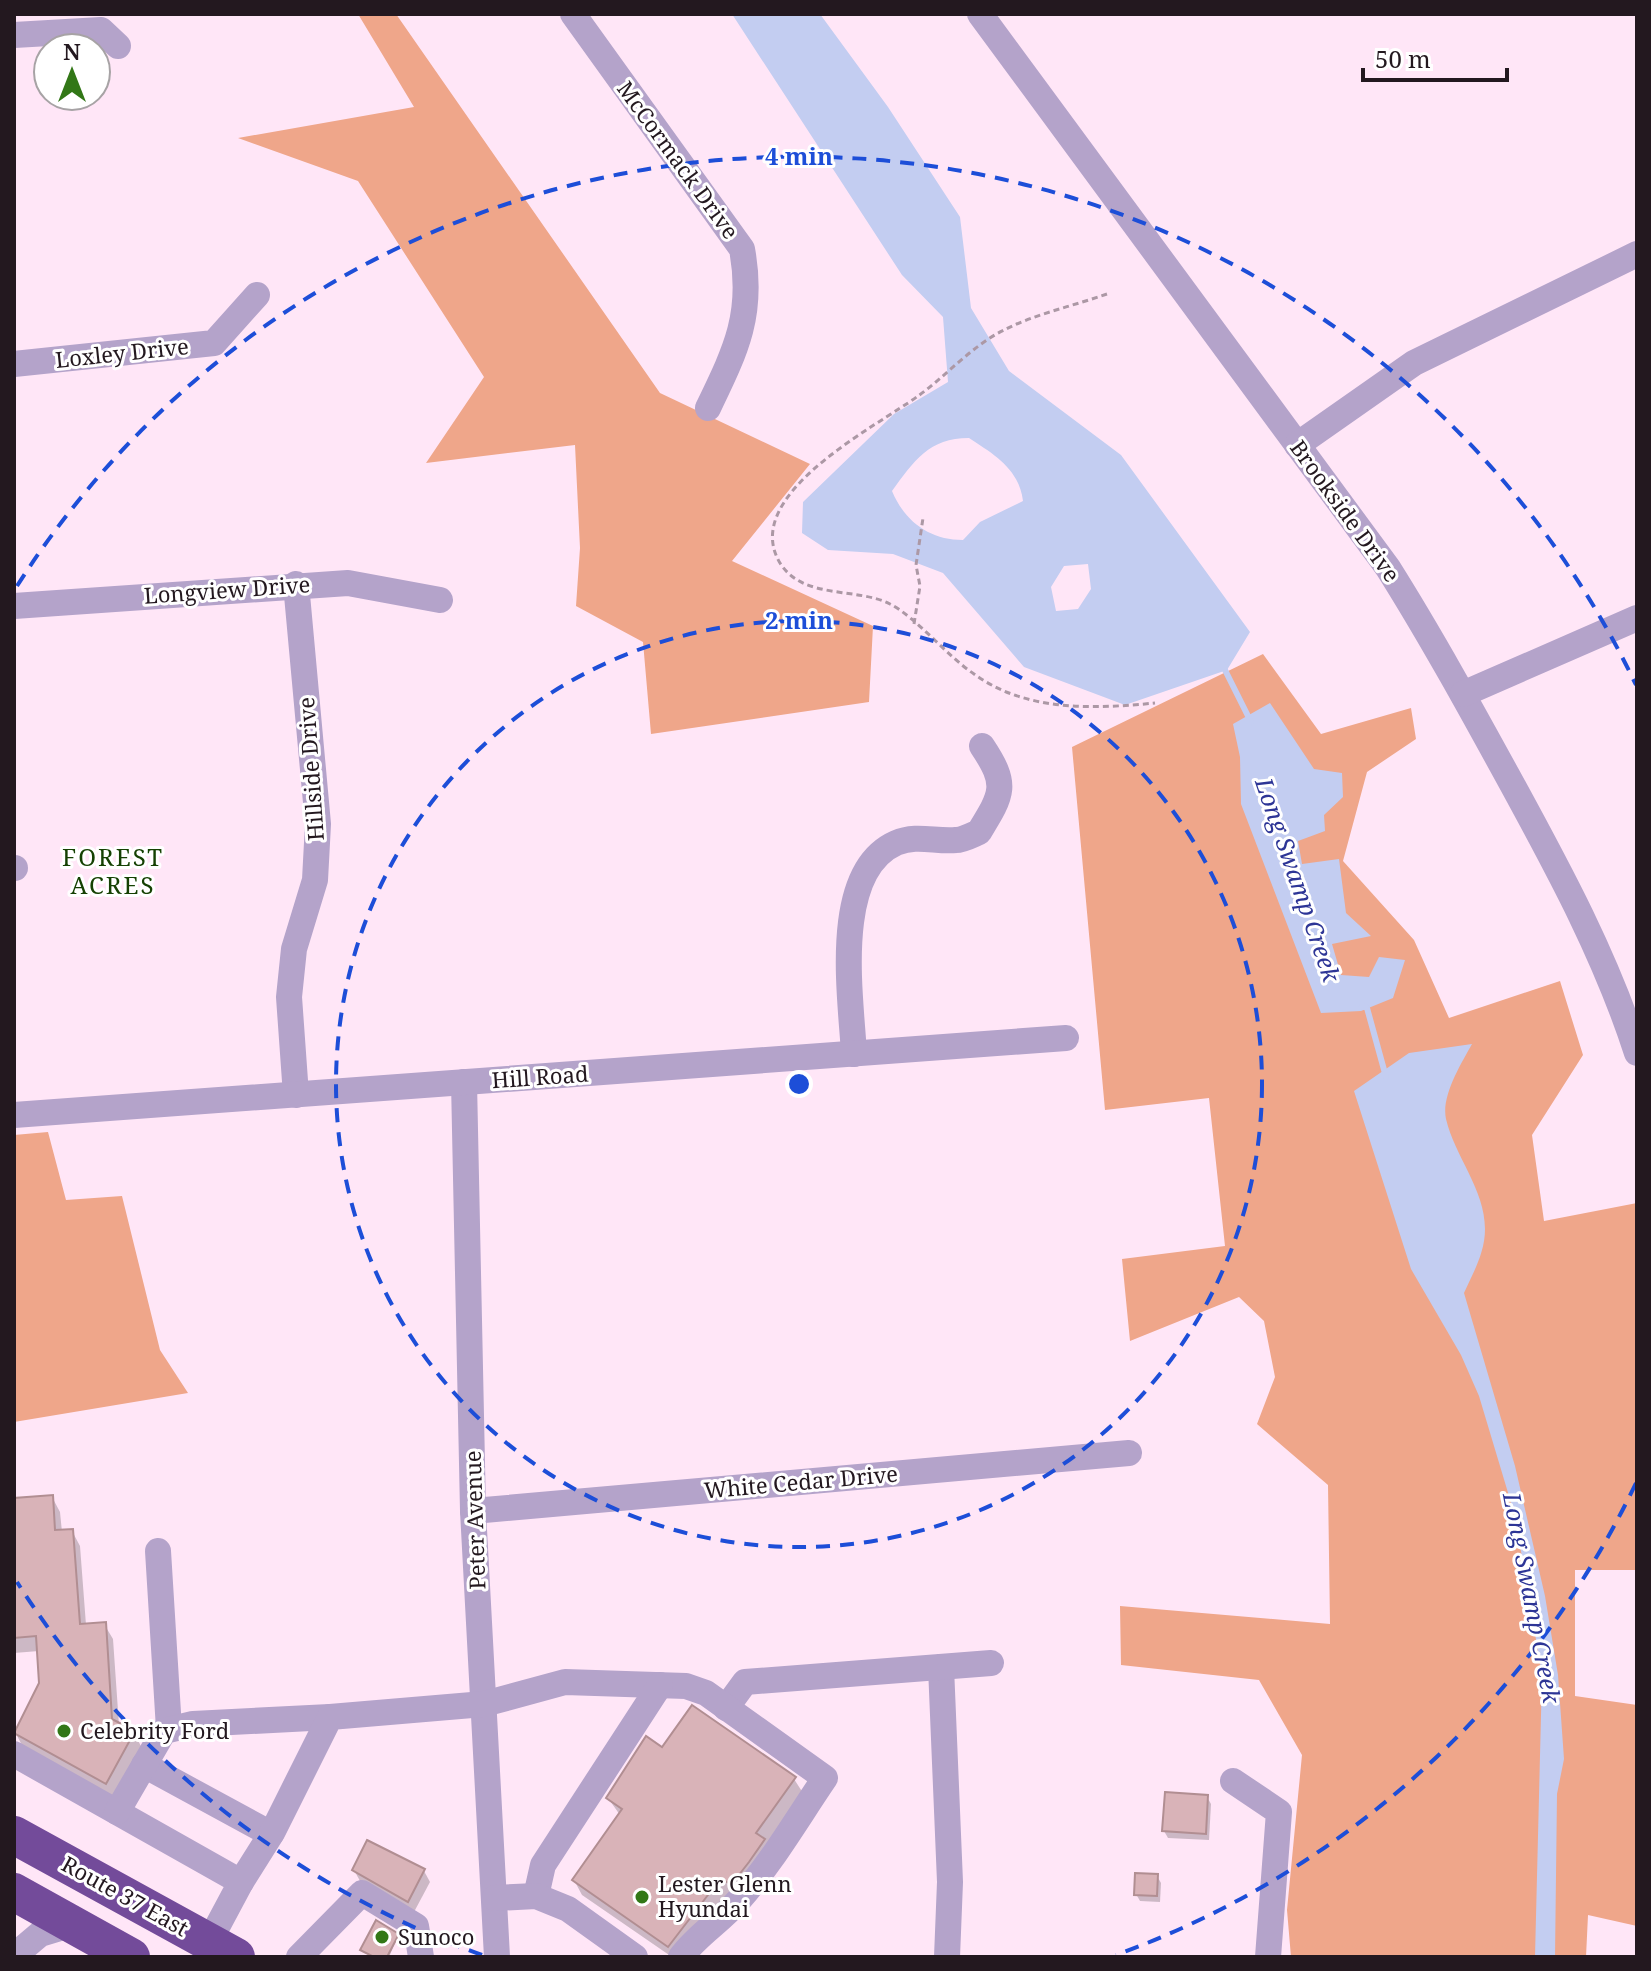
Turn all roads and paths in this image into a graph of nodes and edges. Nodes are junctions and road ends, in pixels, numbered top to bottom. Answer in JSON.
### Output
{"nodes":[{"id":1,"x":573,"y":14,"type":"edge"},
{"id":2,"x":980,"y":14,"type":"edge"},
{"id":3,"x":14,"y":35,"type":"edge"},
{"id":4,"x":118,"y":46,"type":"dead end"},
{"id":5,"x":1637,"y":254,"type":"edge"},
{"id":6,"x":1107,"y":294,"type":"dead end"},
{"id":7,"x":257,"y":295,"type":"dead end"},
{"id":8,"x":14,"y":364,"type":"edge"},
{"id":9,"x":708,"y":408,"type":"dead end"},
{"id":10,"x":1297,"y":445,"type":"junction"},
{"id":11,"x":923,"y":518,"type":"dead end"},
{"id":12,"x":296,"y":584,"type":"junction"},
{"id":13,"x":440,"y":600,"type":"dead end"},
{"id":14,"x":14,"y":606,"type":"edge"},
{"id":15,"x":1637,"y":618,"type":"edge"},
{"id":16,"x":914,"y":624,"type":"junction"},
{"id":17,"x":1463,"y":694,"type":"junction"},
{"id":18,"x":1155,"y":703,"type":"dead end"},
{"id":19,"x":982,"y":746,"type":"dead end"},
{"id":20,"x":1066,"y":1038,"type":"dead end"},
{"id":21,"x":1637,"y":1053,"type":"edge"},
{"id":22,"x":854,"y":1054,"type":"junction"},
{"id":23,"x":464,"y":1082,"type":"junction"},
{"id":24,"x":296,"y":1095,"type":"junction"},
{"id":25,"x":14,"y":1115,"type":"edge"},
{"id":26,"x":1129,"y":1453,"type":"dead end"},
{"id":27,"x":473,"y":1511,"type":"junction"},
{"id":28,"x":158,"y":1551,"type":"dead end"},
{"id":29,"x":991,"y":1663,"type":"dead end"},
{"id":30,"x":941,"y":1667,"type":"junction"},
{"id":31,"x":660,"y":1685,"type":"junction"},
{"id":32,"x":484,"y":1704,"type":"junction"},
{"id":33,"x":726,"y":1708,"type":"junction"},
{"id":34,"x":330,"y":1717,"type":"junction"},
{"id":35,"x":169,"y":1729,"type":"junction"},
{"id":36,"x":14,"y":1754,"type":"edge"},
{"id":37,"x":144,"y":1765,"type":"junction"},
{"id":38,"x":1233,"y":1781,"type":"dead end"},
{"id":39,"x":117,"y":1812,"type":"junction"},
{"id":40,"x":271,"y":1834,"type":"junction"},
{"id":41,"x":14,"y":1835,"type":"edge"},
{"id":42,"x":241,"y":1882,"type":"junction"},
{"id":43,"x":14,"y":1892,"type":"edge"},
{"id":44,"x":536,"y":1896,"type":"junction"},
{"id":45,"x":495,"y":1898,"type":"junction"},
{"id":46,"x":73,"y":1924,"type":"junction"},
{"id":47,"x":222,"y":1950,"type":"edge"},
{"id":48,"x":14,"y":1956,"type":"edge"},
{"id":49,"x":131,"y":1957,"type":"edge"},
{"id":50,"x":299,"y":1957,"type":"edge"},
{"id":51,"x":421,"y":1957,"type":"edge"},
{"id":52,"x":497,"y":1957,"type":"edge"},
{"id":53,"x":635,"y":1957,"type":"edge"},
{"id":54,"x":681,"y":1957,"type":"edge"},
{"id":55,"x":947,"y":1957,"type":"edge"},
{"id":56,"x":1268,"y":1957,"type":"edge"}],
"edges":[{"from":1,"to":9,"type":"street","name":"McCormack Drive"},
{"from":2,"to":10,"type":"street","name":"Brookside Drive"},
{"from":3,"to":4,"type":"street"},
{"from":5,"to":10,"type":"street"},
{"from":6,"to":16,"type":"path"},
{"from":7,"to":8,"type":"street","name":"Loxley Drive"},
{"from":10,"to":17,"type":"street","name":"Brookside Drive"},
{"from":11,"to":16,"type":"path"},
{"from":12,"to":13,"type":"street","name":"Longview Drive"},
{"from":12,"to":14,"type":"street","name":"Longview Drive"},
{"from":12,"to":24,"type":"street","name":"Hillside Drive"},
{"from":15,"to":17,"type":"street"},
{"from":16,"to":18,"type":"path"},
{"from":17,"to":21,"type":"street","name":"Brookside Drive"},
{"from":19,"to":22,"type":"street"},
{"from":20,"to":22,"type":"street","name":"Hill Road"},
{"from":22,"to":23,"type":"street","name":"Hill Road"},
{"from":23,"to":24,"type":"street","name":"Hill Road"},
{"from":23,"to":27,"type":"street","name":"Peter Avenue"},
{"from":24,"to":25,"type":"street","name":"Hill Road"},
{"from":26,"to":27,"type":"street","name":"White Cedar Drive"},
{"from":27,"to":32,"type":"street","name":"Peter Avenue"},
{"from":28,"to":35,"type":"street"},
{"from":29,"to":30,"type":"street"},
{"from":30,"to":33,"type":"street"},
{"from":30,"to":55,"type":"street"},
{"from":31,"to":32,"type":"street"},
{"from":31,"to":33,"type":"street"},
{"from":31,"to":44,"type":"street"},
{"from":32,"to":34,"type":"street"},
{"from":32,"to":45,"type":"street","name":"Peter Avenue"},
{"from":33,"to":54,"type":"street"},
{"from":34,"to":35,"type":"street"},
{"from":34,"to":40,"type":"street"},
{"from":35,"to":37,"type":"street"},
{"from":36,"to":39,"type":"street"},
{"from":37,"to":39,"type":"street"},
{"from":37,"to":40,"type":"street"},
{"from":38,"to":56,"type":"street"},
{"from":39,"to":42,"type":"street"},
{"from":40,"to":42,"type":"street"},
{"from":41,"to":47,"type":"highway","name":"Route 37 East"},
{"from":42,"to":47,"type":"street"},
{"from":43,"to":46,"type":"highway"},
{"from":44,"to":45,"type":"street"},
{"from":44,"to":53,"type":"street"},
{"from":45,"to":52,"type":"street","name":"Peter Avenue"},
{"from":46,"to":48,"type":"street"},
{"from":46,"to":49,"type":"highway"},
{"from":50,"to":51,"type":"street"}]}
